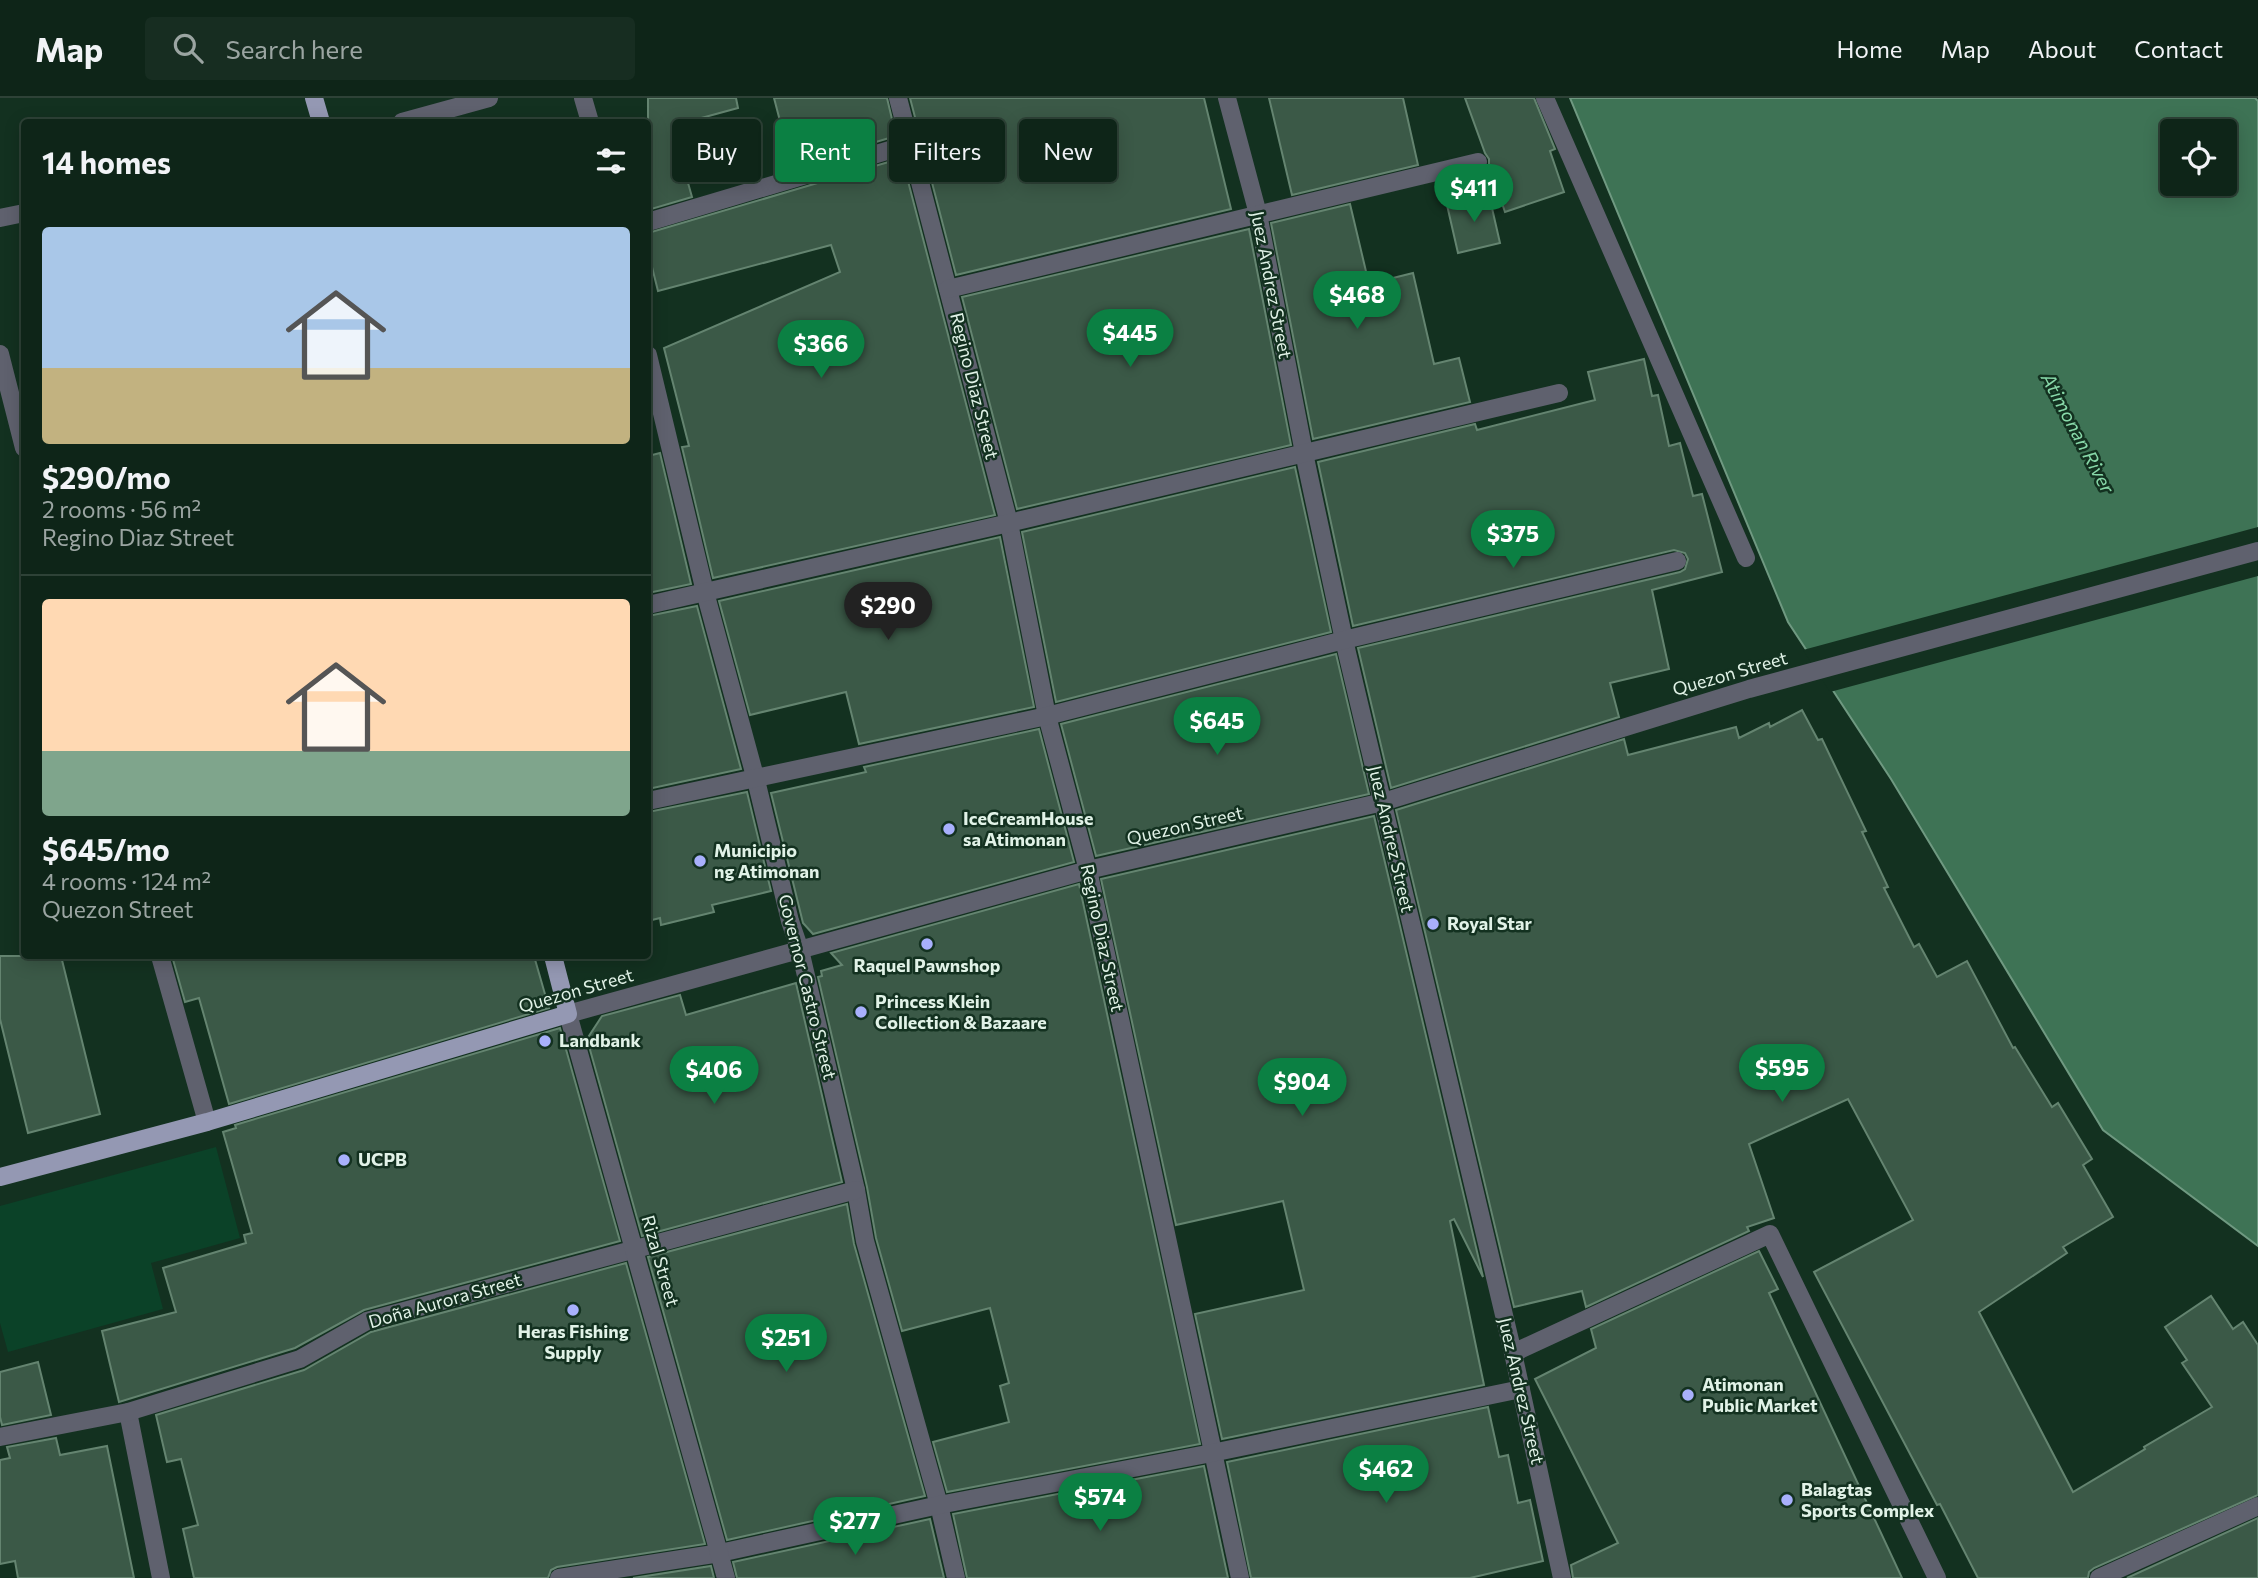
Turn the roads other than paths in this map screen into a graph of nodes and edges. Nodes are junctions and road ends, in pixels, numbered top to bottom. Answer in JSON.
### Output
{"nodes":[{"id":1,"x":314,"y":98,"type":"edge"},
{"id":2,"x":489,"y":98,"type":"edge"},
{"id":3,"x":583,"y":98,"type":"edge"},
{"id":4,"x":898,"y":98,"type":"edge"},
{"id":5,"x":1227,"y":98,"type":"edge"},
{"id":6,"x":1545,"y":98,"type":"edge"},
{"id":7,"x":320,"y":119,"type":"edge"},
{"id":8,"x":413,"y":119,"type":"edge"},
{"id":9,"x":589,"y":119,"type":"edge"},
{"id":10,"x":903,"y":119,"type":"edge"},
{"id":11,"x":889,"y":150,"type":"edge"},
{"id":12,"x":1478,"y":162,"type":"dead end"},
{"id":13,"x":920,"y":182,"type":"edge"},
{"id":14,"x":21,"y":214,"type":"edge"},
{"id":15,"x":1258,"y":214,"type":"junction"},
{"id":16,"x":0,"y":218,"type":"edge"},
{"id":17,"x":651,"y":221,"type":"edge"},
{"id":18,"x":948,"y":289,"type":"junction"},
{"id":19,"x":0,"y":354,"type":"edge"},
{"id":20,"x":651,"y":367,"type":"edge"},
{"id":21,"x":1559,"y":393,"type":"dead end"},
{"id":22,"x":12,"y":404,"type":"edge"},
{"id":23,"x":21,"y":437,"type":"edge"},
{"id":24,"x":1304,"y":453,"type":"junction"},
{"id":25,"x":1009,"y":523,"type":"junction"},
{"id":26,"x":2258,"y":551,"type":"edge"},
{"id":27,"x":1746,"y":558,"type":"dead end"},
{"id":28,"x":1677,"y":561,"type":"dead end"},
{"id":29,"x":705,"y":592,"type":"junction"},
{"id":30,"x":651,"y":604,"type":"edge"},
{"id":31,"x":1344,"y":640,"type":"junction"},
{"id":32,"x":1047,"y":716,"type":"junction"},
{"id":33,"x":756,"y":780,"type":"junction"},
{"id":34,"x":651,"y":801,"type":"edge"},
{"id":35,"x":1383,"y":802,"type":"junction"},
{"id":36,"x":1088,"y":870,"type":"junction"},
{"id":37,"x":800,"y":950,"type":"junction"},
{"id":38,"x":161,"y":959,"type":"edge"},
{"id":39,"x":554,"y":959,"type":"edge"},
{"id":40,"x":568,"y":1014,"type":"junction"},
{"id":41,"x":207,"y":1122,"type":"junction"},
{"id":42,"x":0,"y":1177,"type":"edge"},
{"id":43,"x":856,"y":1190,"type":"junction"},
{"id":44,"x":635,"y":1250,"type":"junction"},
{"id":45,"x":1513,"y":1353,"type":"junction"},
{"id":46,"x":1521,"y":1389,"type":"junction"},
{"id":47,"x":128,"y":1412,"type":"junction"},
{"id":48,"x":0,"y":1437,"type":"edge"},
{"id":49,"x":1212,"y":1453,"type":"junction"},
{"id":50,"x":939,"y":1505,"type":"junction"},
{"id":51,"x":2258,"y":1506,"type":"edge"},
{"id":52,"x":720,"y":1553,"type":"junction"},
{"id":53,"x":161,"y":1578,"type":"edge"},
{"id":54,"x":559,"y":1578,"type":"edge"},
{"id":55,"x":726,"y":1578,"type":"edge"},
{"id":56,"x":956,"y":1578,"type":"edge"},
{"id":57,"x":1240,"y":1578,"type":"edge"},
{"id":58,"x":1562,"y":1578,"type":"edge"},
{"id":59,"x":1937,"y":1578,"type":"edge"},
{"id":60,"x":2099,"y":1578,"type":"edge"}],
"edges":[{"from":1,"to":7,"type":"main road"},
{"from":2,"to":8,"type":"street"},
{"from":3,"to":9,"type":"street"},
{"from":4,"to":10,"type":"street","name":"Regino Diaz Street"},
{"from":5,"to":15,"type":"street","name":"Juez Andrez Street"},
{"from":6,"to":27,"type":"street"},
{"from":11,"to":17,"type":"street"},
{"from":12,"to":15,"type":"street"},
{"from":13,"to":18,"type":"street","name":"Regino Diaz Street"},
{"from":14,"to":16,"type":"street"},
{"from":15,"to":18,"type":"street"},
{"from":15,"to":24,"type":"street","name":"Juez Andrez Street"},
{"from":18,"to":25,"type":"street","name":"Regino Diaz Street"},
{"from":19,"to":22,"type":"street"},
{"from":20,"to":29,"type":"street","name":"Governor Castro Street"},
{"from":21,"to":24,"type":"street"},
{"from":22,"to":23,"type":"street"},
{"from":24,"to":25,"type":"street"},
{"from":24,"to":31,"type":"street","name":"Juez Andrez Street"},
{"from":25,"to":29,"type":"street"},
{"from":25,"to":32,"type":"street","name":"Regino Diaz Street"},
{"from":26,"to":35,"type":"street","name":"Quezon Street"},
{"from":28,"to":31,"type":"street"},
{"from":29,"to":30,"type":"street"},
{"from":29,"to":33,"type":"street","name":"Governor Castro Street"},
{"from":31,"to":32,"type":"street"},
{"from":31,"to":35,"type":"street","name":"Juez Andrez Street"},
{"from":32,"to":33,"type":"street"},
{"from":32,"to":36,"type":"street","name":"Regino Diaz Street"},
{"from":33,"to":34,"type":"street"},
{"from":33,"to":37,"type":"street","name":"Governor Castro Street"},
{"from":35,"to":36,"type":"street","name":"Quezon Street"},
{"from":35,"to":45,"type":"street","name":"Juez Andrez Street"},
{"from":36,"to":37,"type":"street","name":"Quezon Street"},
{"from":36,"to":49,"type":"street","name":"Regino Diaz Street"},
{"from":37,"to":40,"type":"street","name":"Quezon Street"},
{"from":37,"to":43,"type":"street","name":"Governor Castro Street"},
{"from":38,"to":41,"type":"street"},
{"from":39,"to":40,"type":"main road","name":"Rizal Street"},
{"from":40,"to":41,"type":"main road","name":"Quezon Street"},
{"from":40,"to":44,"type":"street","name":"Rizal Street"},
{"from":41,"to":42,"type":"main road","name":"Quezon Street"},
{"from":43,"to":44,"type":"street","name":"Doña Aurora Street"},
{"from":43,"to":50,"type":"street","name":"Governor Castro Street"},
{"from":44,"to":47,"type":"street","name":"Doña Aurora Street"},
{"from":44,"to":52,"type":"street","name":"Rizal Street"},
{"from":45,"to":46,"type":"street","name":"Juez Andrez Street"},
{"from":45,"to":59,"type":"street"},
{"from":46,"to":49,"type":"street"},
{"from":46,"to":58,"type":"street","name":"Juez Andrez Street"},
{"from":47,"to":48,"type":"street","name":"Doña Aurora Street"},
{"from":47,"to":53,"type":"street"},
{"from":49,"to":50,"type":"street"},
{"from":49,"to":57,"type":"street","name":"Regino Diaz Street"},
{"from":50,"to":52,"type":"street"},
{"from":50,"to":56,"type":"street","name":"Governor Castro Street"},
{"from":51,"to":60,"type":"street"},
{"from":52,"to":54,"type":"street"},
{"from":52,"to":55,"type":"street","name":"Rizal Street"}]}
